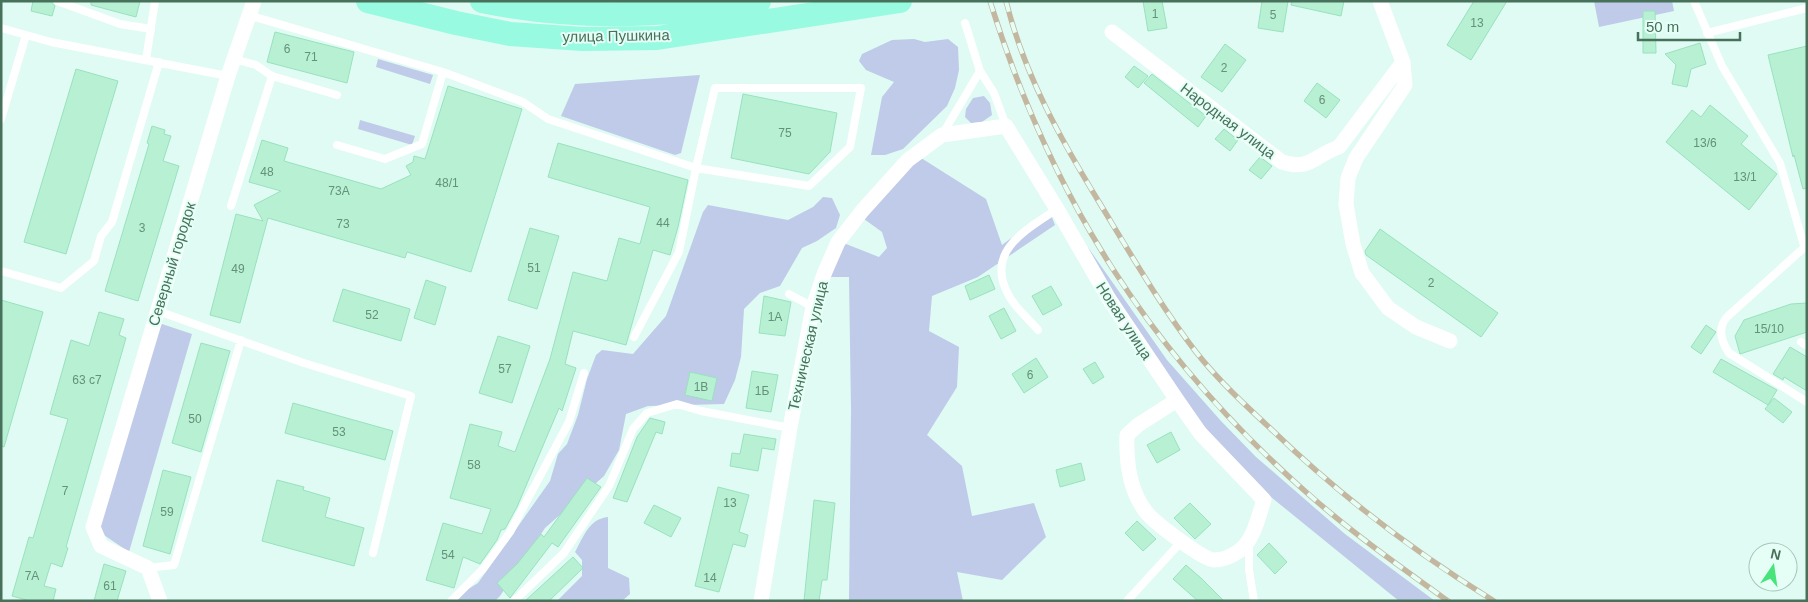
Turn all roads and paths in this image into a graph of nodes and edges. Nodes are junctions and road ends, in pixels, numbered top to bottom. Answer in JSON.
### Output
{"nodes":[{"id":1,"x":57,"y":1,"type":"edge"},
{"id":2,"x":155,"y":1,"type":"edge"},
{"id":3,"x":368,"y":1,"type":"edge"},
{"id":4,"x":482,"y":1,"type":"edge"},
{"id":5,"x":759,"y":1,"type":"edge"},
{"id":6,"x":900,"y":1,"type":"edge"},
{"id":7,"x":1380,"y":1,"type":"edge"},
{"id":8,"x":1694,"y":1,"type":"edge"},
{"id":9,"x":896,"y":2,"type":"edge"},
{"id":10,"x":251,"y":8,"type":"edge"},
{"id":11,"x":1807,"y":8,"type":"edge"},
{"id":12,"x":965,"y":23,"type":"dead end"},
{"id":13,"x":1,"y":28,"type":"edge"},
{"id":14,"x":151,"y":29,"type":"junction"},
{"id":15,"x":1112,"y":32,"type":"dead end"},
{"id":16,"x":1706,"y":33,"type":"junction"},
{"id":17,"x":26,"y":35,"type":"junction"},
{"id":18,"x":234,"y":58,"type":"junction"},
{"id":19,"x":146,"y":60,"type":"junction"},
{"id":20,"x":159,"y":62,"type":"junction"},
{"id":21,"x":1403,"y":62,"type":"junction"},
{"id":22,"x":980,"y":71,"type":"junction"},
{"id":23,"x":443,"y":72,"type":"junction"},
{"id":24,"x":228,"y":76,"type":"junction"},
{"id":25,"x":272,"y":76,"type":"junction"},
{"id":26,"x":337,"y":95,"type":"dead end"},
{"id":27,"x":1,"y":119,"type":"edge"},
{"id":28,"x":1006,"y":126,"type":"junction"},
{"id":29,"x":942,"y":135,"type":"junction"},
{"id":30,"x":337,"y":145,"type":"dead end"},
{"id":31,"x":696,"y":168,"type":"junction"},
{"id":32,"x":231,"y":206,"type":"dead end"},
{"id":33,"x":1057,"y":209,"type":"junction"},
{"id":34,"x":1805,"y":245,"type":"edge"},
{"id":35,"x":1,"y":271,"type":"edge"},
{"id":36,"x":789,"y":294,"type":"dead end"},
{"id":37,"x":813,"y":308,"type":"junction"},
{"id":38,"x":158,"y":311,"type":"junction"},
{"id":39,"x":1038,"y":330,"type":"dead end"},
{"id":40,"x":634,"y":337,"type":"dead end"},
{"id":41,"x":241,"y":340,"type":"junction"},
{"id":42,"x":1450,"y":341,"type":"dead end"},
{"id":43,"x":584,"y":373,"type":"dead end"},
{"id":44,"x":1177,"y":400,"type":"junction"},
{"id":45,"x":1807,"y":402,"type":"edge"},
{"id":46,"x":790,"y":428,"type":"junction"},
{"id":47,"x":1249,"y":540,"type":"junction"},
{"id":48,"x":1181,"y":542,"type":"junction"},
{"id":49,"x":373,"y":553,"type":"dead end"},
{"id":50,"x":148,"y":568,"type":"junction"},
{"id":51,"x":160,"y":601,"type":"edge"},
{"id":52,"x":451,"y":601,"type":"edge"},
{"id":53,"x":514,"y":601,"type":"edge"},
{"id":54,"x":762,"y":601,"type":"edge"},
{"id":55,"x":1127,"y":601,"type":"edge"},
{"id":56,"x":1254,"y":601,"type":"edge"}],
"edges":[{"from":1,"to":14,"type":"lane"},
{"from":2,"to":14,"type":"lane"},
{"from":3,"to":9,"type":"main road","name":"улица Пушкина"},
{"from":4,"to":5,"type":"main road","name":"улица Пушкина"},
{"from":6,"to":9,"type":"main road","name":"улица Пушкина"},
{"from":7,"to":21,"type":"street"},
{"from":8,"to":16,"type":"lane"},
{"from":10,"to":18,"type":"street","name":"Северный городок"},
{"from":10,"to":23,"type":"lane"},
{"from":11,"to":16,"type":"lane"},
{"from":12,"to":22,"type":"lane"},
{"from":13,"to":17,"type":"lane"},
{"from":14,"to":19,"type":"lane"},
{"from":15,"to":21,"type":"street","name":"Народная улица"},
{"from":16,"to":34,"type":"lane"},
{"from":17,"to":19,"type":"lane"},
{"from":17,"to":27,"type":"lane"},
{"from":18,"to":24,"type":"street","name":"Северный городок"},
{"from":18,"to":25,"type":"lane"},
{"from":19,"to":20,"type":"lane"},
{"from":20,"to":24,"type":"lane"},
{"from":20,"to":35,"type":"lane"},
{"from":21,"to":42,"type":"street"},
{"from":22,"to":28,"type":"lane"},
{"from":22,"to":29,"type":"lane"},
{"from":23,"to":30,"type":"lane"},
{"from":23,"to":31,"type":"lane"},
{"from":24,"to":38,"type":"street","name":"Северный городок"},
{"from":25,"to":26,"type":"lane"},
{"from":25,"to":32,"type":"lane"},
{"from":28,"to":29,"type":"street"},
{"from":28,"to":33,"type":"street","name":"Новая улица"},
{"from":29,"to":37,"type":"street","name":"Техническая улица"},
{"from":31,"to":31,"type":"lane"},
{"from":31,"to":40,"type":"lane"},
{"from":33,"to":39,"type":"lane"},
{"from":33,"to":44,"type":"street","name":"Новая улица"},
{"from":34,"to":45,"type":"lane"},
{"from":36,"to":37,"type":"lane"},
{"from":37,"to":46,"type":"street","name":"Техническая улица"},
{"from":38,"to":41,"type":"lane"},
{"from":38,"to":50,"type":"street","name":"Северный городок"},
{"from":41,"to":49,"type":"lane"},
{"from":41,"to":50,"type":"lane"},
{"from":43,"to":52,"type":"lane"},
{"from":44,"to":47,"type":"street","name":"Новая улица"},
{"from":44,"to":48,"type":"street"},
{"from":46,"to":53,"type":"lane"},
{"from":46,"to":54,"type":"street","name":"Техническая улица"},
{"from":47,"to":48,"type":"street"},
{"from":47,"to":56,"type":"lane"},
{"from":48,"to":55,"type":"lane"},
{"from":50,"to":51,"type":"street"}]}
